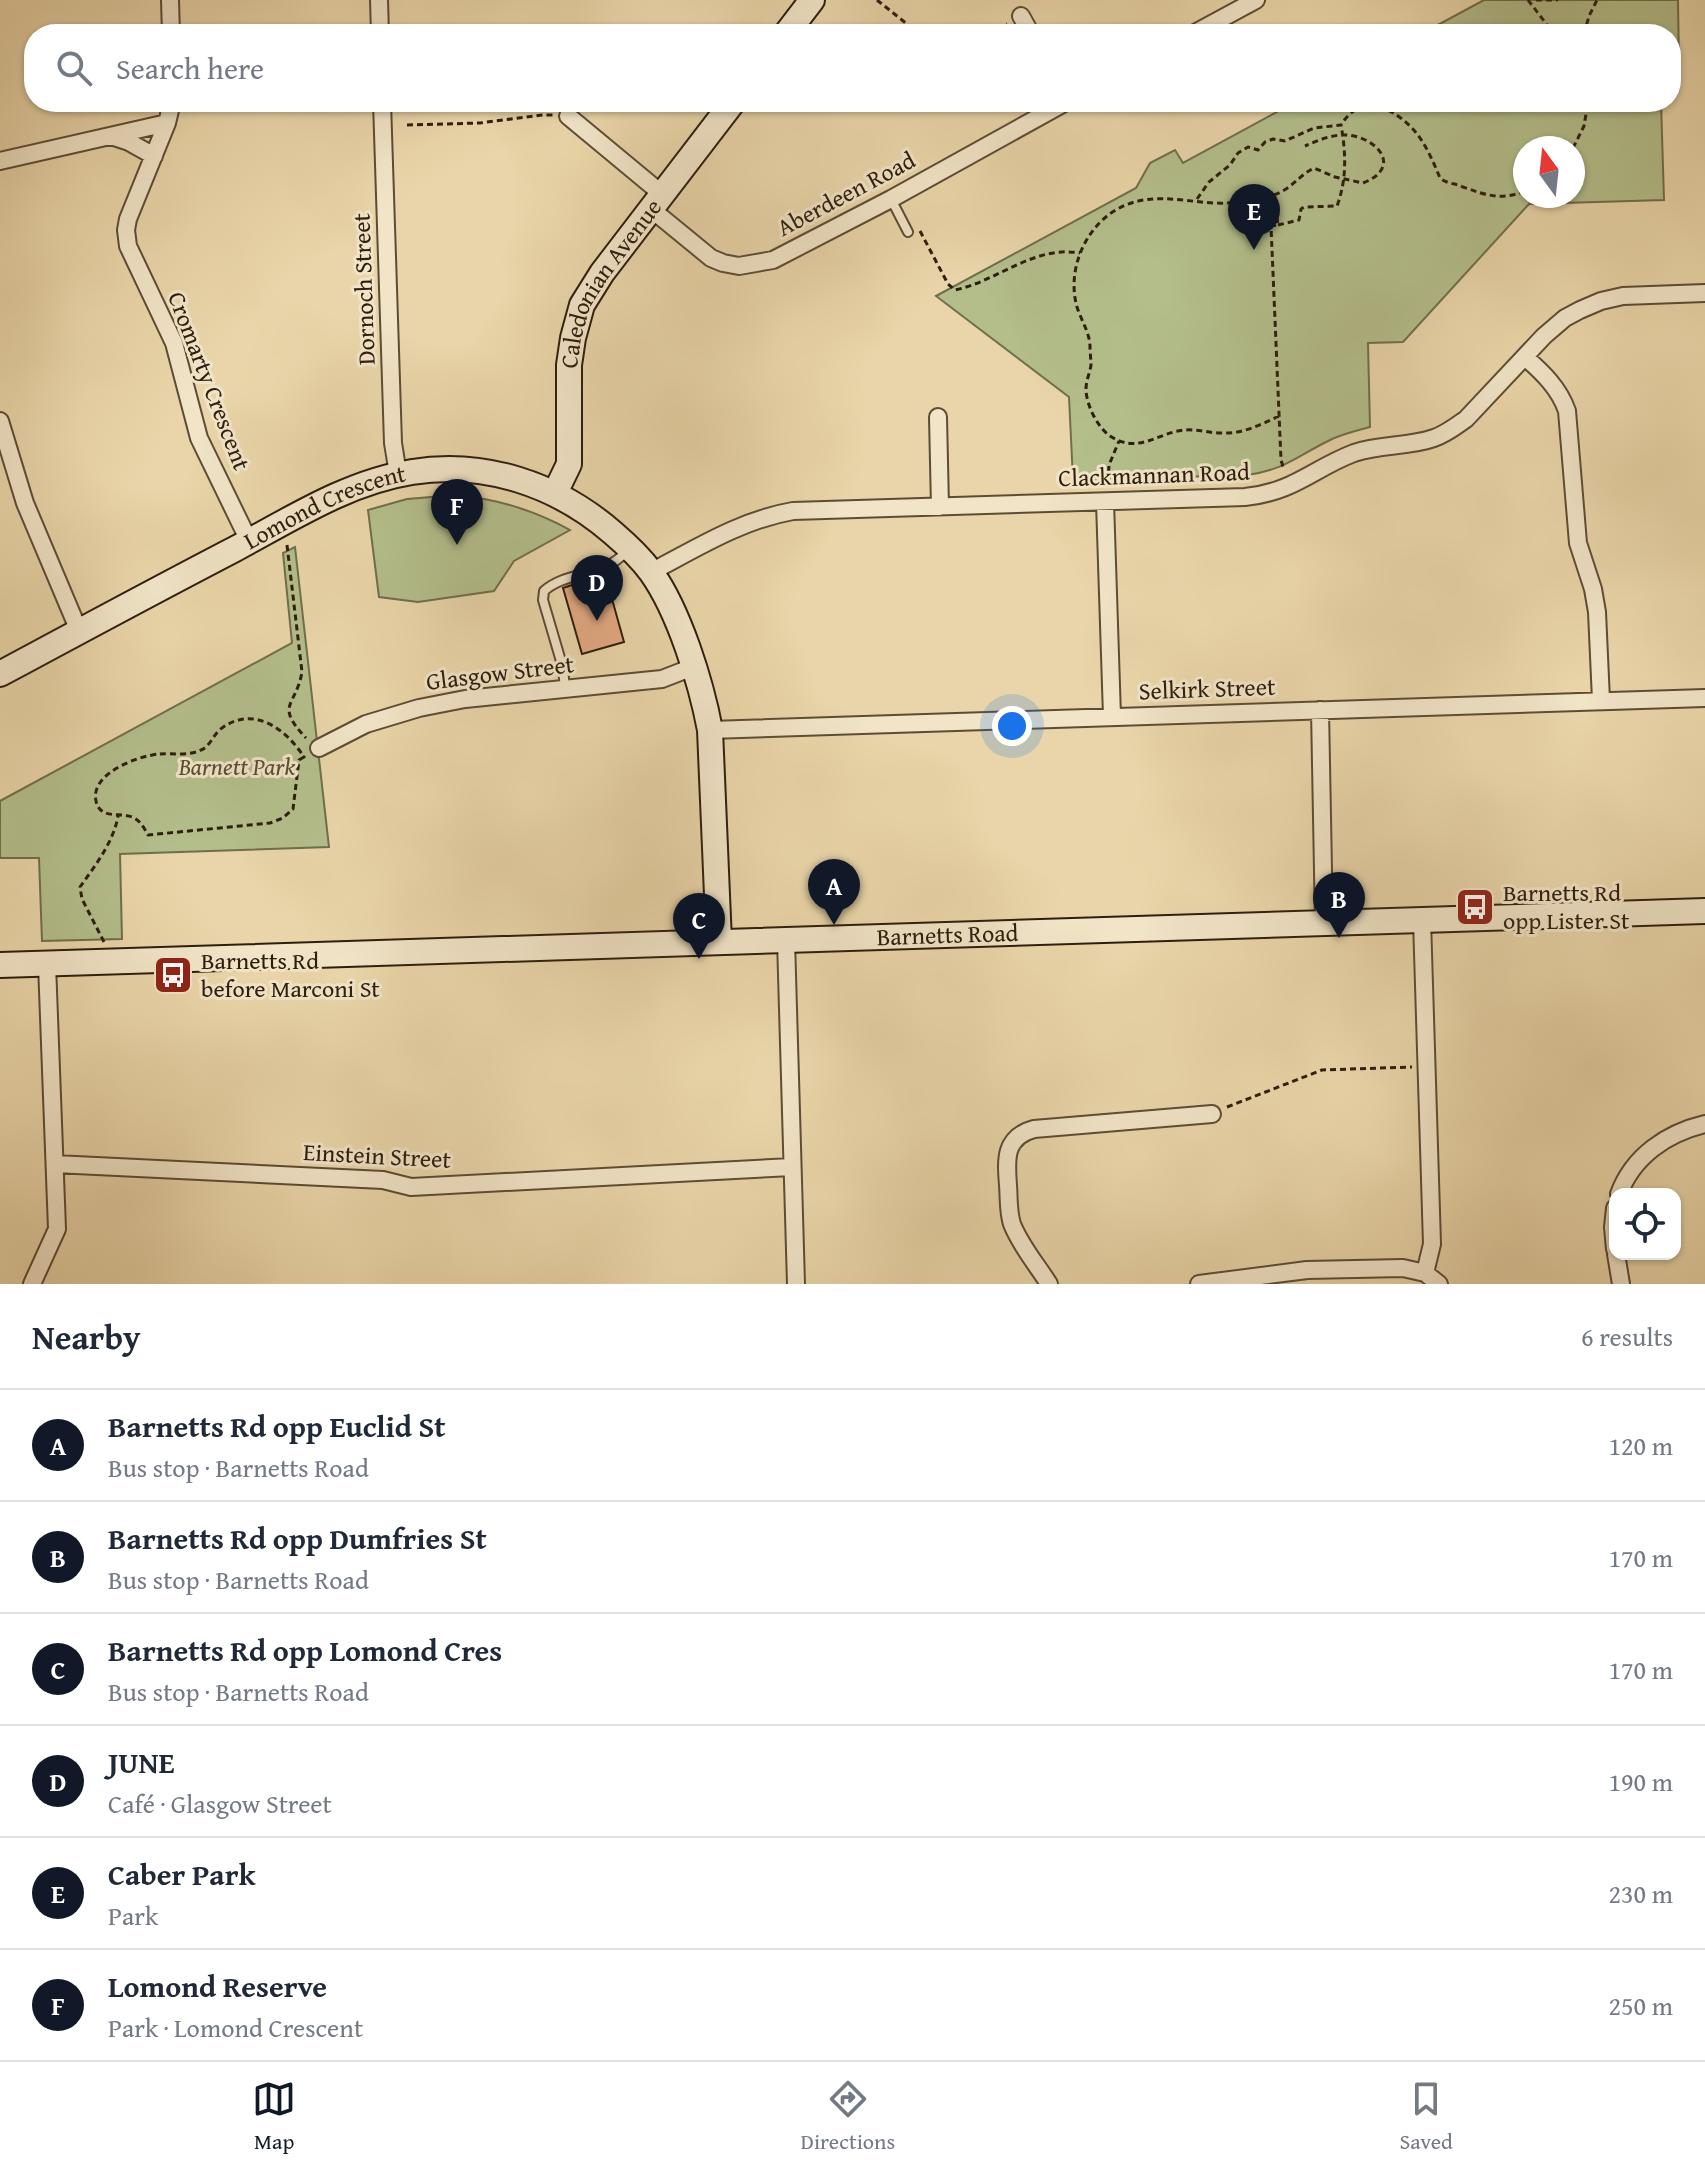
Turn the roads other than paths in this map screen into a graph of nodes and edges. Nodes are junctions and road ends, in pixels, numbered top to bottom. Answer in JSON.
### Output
{"nodes":[{"id":1,"x":170,"y":0,"type":"edge"},
{"id":2,"x":379,"y":0,"type":"edge"},
{"id":3,"x":812,"y":0,"type":"edge"},
{"id":4,"x":1256,"y":0,"type":"edge"},
{"id":5,"x":1235,"y":5,"type":"edge"},
{"id":6,"x":1021,"y":16,"type":"dead end"},
{"id":7,"x":171,"y":24,"type":"edge"},
{"id":8,"x":380,"y":24,"type":"edge"},
{"id":9,"x":794,"y":24,"type":"edge"},
{"id":10,"x":1025,"y":24,"type":"edge"},
{"id":11,"x":1207,"y":24,"type":"edge"},
{"id":12,"x":170,"y":112,"type":"edge"},
{"id":13,"x":382,"y":112,"type":"edge"},
{"id":14,"x":725,"y":112,"type":"edge"},
{"id":15,"x":1048,"y":112,"type":"edge"},
{"id":16,"x":568,"y":116,"type":"dead end"},
{"id":17,"x":167,"y":123,"type":"junction"},
{"id":18,"x":110,"y":136,"type":"junction"},
{"id":19,"x":154,"y":156,"type":"junction"},
{"id":20,"x":0,"y":161,"type":"edge"},
{"id":21,"x":891,"y":199,"type":"junction"},
{"id":22,"x":656,"y":201,"type":"junction"},
{"id":23,"x":908,"y":232,"type":"dead end"},
{"id":24,"x":1705,"y":293,"type":"edge"},
{"id":25,"x":1525,"y":357,"type":"junction"},
{"id":26,"x":938,"y":417,"type":"dead end"},
{"id":27,"x":0,"y":421,"type":"edge"},
{"id":28,"x":398,"y":474,"type":"junction"},
{"id":29,"x":555,"y":493,"type":"junction"},
{"id":30,"x":1105,"y":502,"type":"junction"},
{"id":31,"x":940,"y":507,"type":"junction"},
{"id":32,"x":249,"y":541,"type":"junction"},
{"id":33,"x":630,"y":548,"type":"junction"},
{"id":34,"x":651,"y":572,"type":"junction"},
{"id":35,"x":79,"y":631,"type":"junction"},
{"id":36,"x":693,"y":667,"type":"junction"},
{"id":37,"x":0,"y":674,"type":"edge"},
{"id":38,"x":565,"y":689,"type":"junction"},
{"id":39,"x":1705,"y":698,"type":"edge"},
{"id":40,"x":1601,"y":700,"type":"junction"},
{"id":41,"x":1320,"y":710,"type":"junction"},
{"id":42,"x":1112,"y":716,"type":"junction"},
{"id":43,"x":710,"y":730,"type":"junction"},
{"id":44,"x":317,"y":749,"type":"road end"},
{"id":45,"x":1705,"y":911,"type":"edge"},
{"id":46,"x":1422,"y":920,"type":"junction"},
{"id":47,"x":1324,"y":923,"type":"junction"},
{"id":48,"x":786,"y":940,"type":"junction"},
{"id":49,"x":719,"y":942,"type":"junction"},
{"id":50,"x":47,"y":964,"type":"junction"},
{"id":51,"x":0,"y":965,"type":"edge"},
{"id":52,"x":1212,"y":1114,"type":"dead end"},
{"id":53,"x":1705,"y":1124,"type":"edge"},
{"id":54,"x":55,"y":1164,"type":"junction"},
{"id":55,"x":792,"y":1167,"type":"junction"},
{"id":56,"x":1622,"y":1188,"type":"edge"},
{"id":57,"x":1616,"y":1260,"type":"edge"},
{"id":58,"x":1432,"y":1279,"type":"edge"},
{"id":59,"x":32,"y":1284,"type":"edge"},
{"id":60,"x":796,"y":1284,"type":"edge"},
{"id":61,"x":1049,"y":1284,"type":"edge"},
{"id":62,"x":1199,"y":1284,"type":"edge"},
{"id":63,"x":1621,"y":1284,"type":"edge"}],
"edges":[{"from":1,"to":7,"type":"street"},
{"from":2,"to":8,"type":"street"},
{"from":3,"to":9,"type":"street"},
{"from":4,"to":5,"type":"street"},
{"from":5,"to":11,"type":"street"},
{"from":6,"to":10,"type":"street"},
{"from":12,"to":17,"type":"street","name":"Cromarty Crescent"},
{"from":13,"to":28,"type":"street","name":"Dornoch Street"},
{"from":14,"to":22,"type":"street","name":"Caledonian Avenue"},
{"from":15,"to":21,"type":"street","name":"Aberdeen Road"},
{"from":16,"to":22,"type":"street","name":"Aberdeen Road"},
{"from":17,"to":18,"type":"street"},
{"from":17,"to":19,"type":"street","name":"Cromarty Crescent"},
{"from":18,"to":19,"type":"street"},
{"from":18,"to":20,"type":"street"},
{"from":19,"to":32,"type":"street","name":"Cromarty Crescent"},
{"from":21,"to":22,"type":"street","name":"Aberdeen Road"},
{"from":21,"to":23,"type":"lane"},
{"from":22,"to":29,"type":"street","name":"Caledonian Avenue"},
{"from":24,"to":25,"type":"street","name":"Clackmannan Road"},
{"from":25,"to":30,"type":"street","name":"Clackmannan Road"},
{"from":25,"to":40,"type":"street"},
{"from":26,"to":31,"type":"street"},
{"from":27,"to":35,"type":"street"},
{"from":28,"to":29,"type":"street","name":"Lomond Crescent"},
{"from":28,"to":32,"type":"street","name":"Lomond Crescent"},
{"from":29,"to":33,"type":"street","name":"Lomond Crescent"},
{"from":30,"to":31,"type":"street","name":"Clackmannan Road"},
{"from":30,"to":42,"type":"street"},
{"from":31,"to":34,"type":"street","name":"Clackmannan Road"},
{"from":32,"to":35,"type":"street","name":"Lomond Crescent"},
{"from":33,"to":34,"type":"street","name":"Lomond Crescent"},
{"from":33,"to":38,"type":"lane"},
{"from":34,"to":36,"type":"street","name":"Lomond Crescent"},
{"from":35,"to":37,"type":"street","name":"Lomond Crescent"},
{"from":36,"to":38,"type":"street","name":"Glasgow Street"},
{"from":36,"to":43,"type":"street","name":"Lomond Crescent"},
{"from":38,"to":44,"type":"street","name":"Glasgow Street"},
{"from":39,"to":40,"type":"street","name":"Selkirk Street"},
{"from":40,"to":41,"type":"street","name":"Selkirk Street"},
{"from":41,"to":42,"type":"street","name":"Selkirk Street"},
{"from":41,"to":47,"type":"street"},
{"from":42,"to":43,"type":"street","name":"Selkirk Street"},
{"from":43,"to":49,"type":"street","name":"Lomond Crescent"},
{"from":45,"to":46,"type":"street","name":"Barnetts Road"},
{"from":46,"to":47,"type":"street","name":"Barnetts Road"},
{"from":46,"to":58,"type":"street"},
{"from":47,"to":48,"type":"street","name":"Barnetts Road"},
{"from":48,"to":49,"type":"street","name":"Barnetts Road"},
{"from":48,"to":55,"type":"street"},
{"from":49,"to":50,"type":"street","name":"Barnetts Road"},
{"from":50,"to":51,"type":"street","name":"Barnetts Road"},
{"from":50,"to":54,"type":"street"},
{"from":52,"to":61,"type":"street"},
{"from":53,"to":56,"type":"street"},
{"from":54,"to":55,"type":"street","name":"Einstein Street"},
{"from":54,"to":59,"type":"street"},
{"from":55,"to":60,"type":"street"},
{"from":57,"to":63,"type":"street"},
{"from":58,"to":62,"type":"street"}]}
